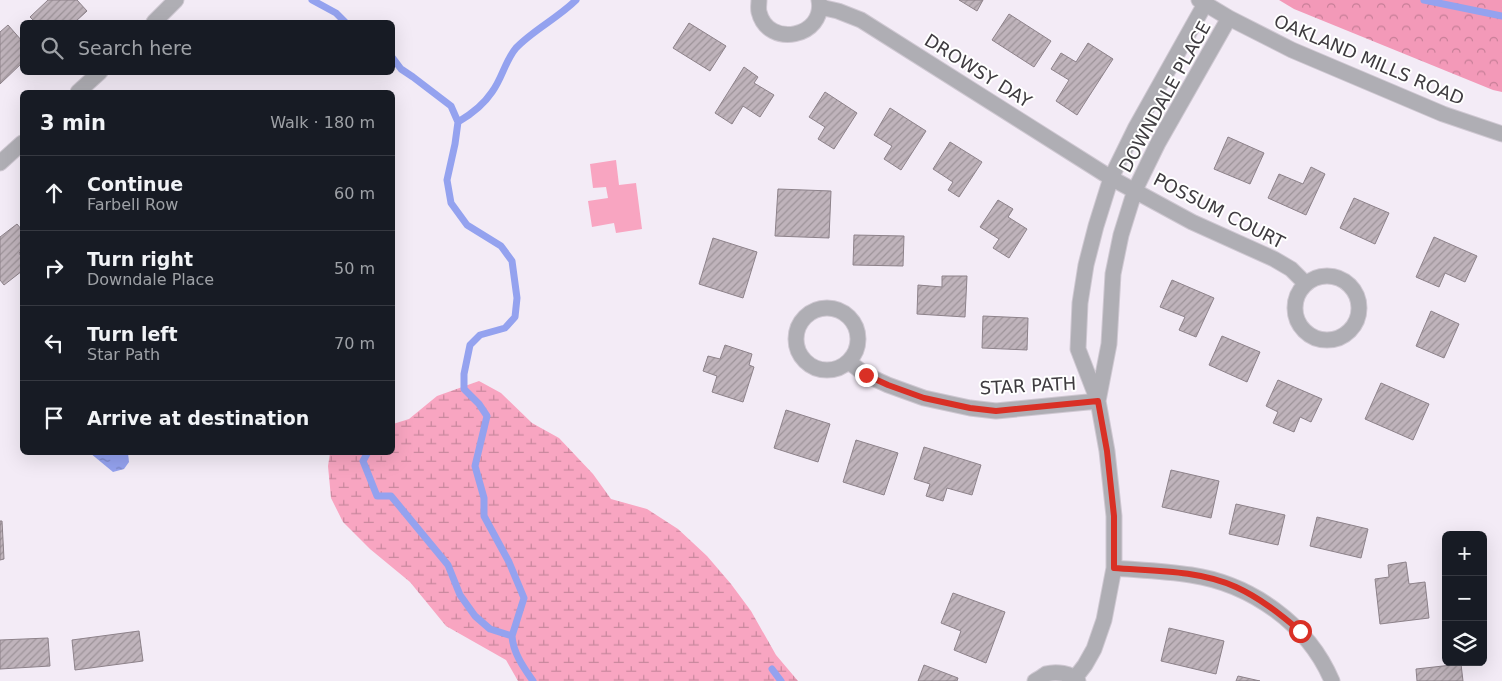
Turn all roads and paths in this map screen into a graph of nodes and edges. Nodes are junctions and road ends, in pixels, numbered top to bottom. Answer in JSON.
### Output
{"nodes":[{"id":1,"x":176,"y":0,"type":"edge"},
{"id":2,"x":759,"y":0,"type":"edge"},
{"id":3,"x":1202,"y":2,"type":"edge"},
{"id":4,"x":819,"y":3,"type":"edge"},
{"id":5,"x":1229,"y":18,"type":"junction"},
{"id":6,"x":156,"y":20,"type":"edge"},
{"id":7,"x":97,"y":75,"type":"edge"},
{"id":8,"x":80,"y":90,"type":"edge"},
{"id":9,"x":1502,"y":134,"type":"edge"},
{"id":10,"x":20,"y":145,"type":"edge"},
{"id":11,"x":0,"y":163,"type":"edge"},
{"id":12,"x":1111,"y":178,"type":"junction"},
{"id":13,"x":1135,"y":190,"type":"junction"},
{"id":14,"x":1306,"y":284,"type":"junction"},
{"id":15,"x":849,"y":362,"type":"junction"},
{"id":16,"x":1098,"y":401,"type":"junction"},
{"id":17,"x":1114,"y":568,"type":"junction"},
{"id":18,"x":1076,"y":679,"type":"edge"},
{"id":19,"x":1035,"y":681,"type":"edge"},
{"id":20,"x":1332,"y":681,"type":"edge"}],
"edges":[{"from":1,"to":6,"type":"street"},
{"from":2,"to":4,"type":"street","name":"DROWSY DAY"},
{"from":3,"to":5,"type":"street","name":"OAKLAND MILLS ROAD"},
{"from":3,"to":12,"type":"street","name":"DOWNDALE PLACE"},
{"from":4,"to":12,"type":"street","name":"DROWSY DAY"},
{"from":5,"to":9,"type":"street","name":"OAKLAND MILLS ROAD"},
{"from":5,"to":13,"type":"street","name":"DOWNDALE PLACE"},
{"from":7,"to":8,"type":"street"},
{"from":10,"to":11,"type":"street"},
{"from":12,"to":13,"type":"street","name":"POSSUM COURT"},
{"from":12,"to":16,"type":"street","name":"DOWNDALE PLACE"},
{"from":13,"to":14,"type":"street","name":"POSSUM COURT"},
{"from":13,"to":16,"type":"street","name":"DOWNDALE PLACE"},
{"from":14,"to":14,"type":"street"},
{"from":15,"to":15,"type":"street"},
{"from":15,"to":16,"type":"street","name":"STAR PATH"},
{"from":16,"to":17,"type":"street","name":"DOWNDALE PLACE"},
{"from":17,"to":18,"type":"street","name":"DOWNDALE PLACE"},
{"from":17,"to":20,"type":"street"},
{"from":18,"to":19,"type":"street","name":"DOWNDALE PLACE"}]}
